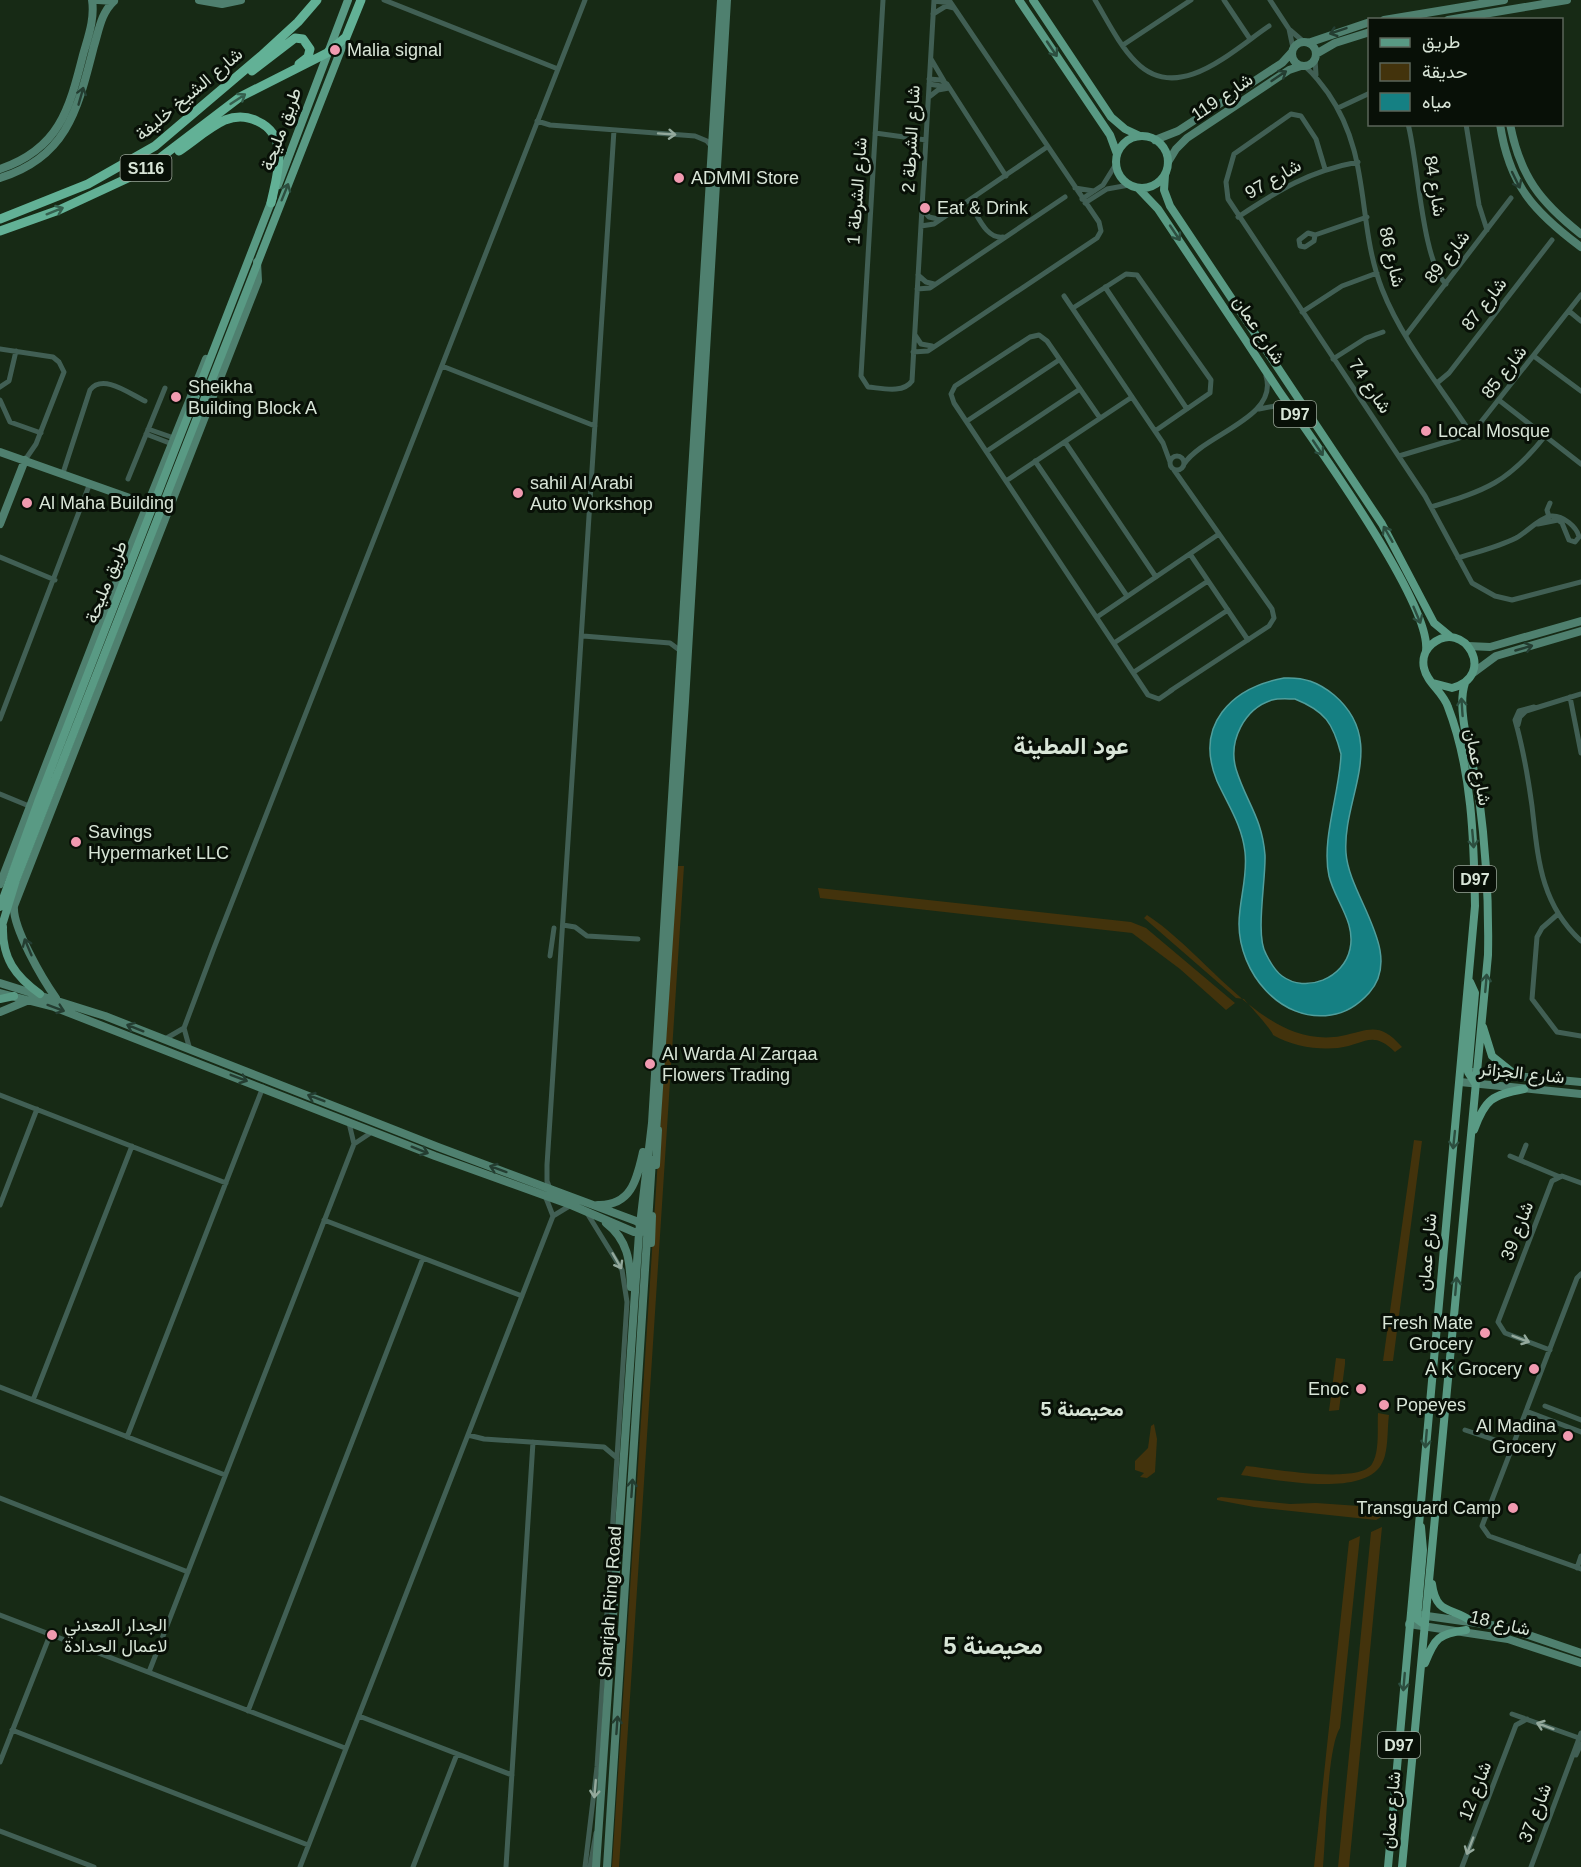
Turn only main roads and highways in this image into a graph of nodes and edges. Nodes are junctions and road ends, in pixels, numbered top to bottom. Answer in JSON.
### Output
{"nodes":[{"id":1,"x":317,"y":0,"type":"edge"},
{"id":2,"x":348,"y":0,"type":"edge"},
{"id":3,"x":1019,"y":0,"type":"edge"},
{"id":4,"x":1033,"y":0,"type":"edge"},
{"id":5,"x":363,"y":1,"type":"edge"},
{"id":6,"x":346,"y":37,"type":"junction"},
{"id":7,"x":327,"y":53,"type":"junction"},
{"id":8,"x":277,"y":77,"type":"junction"},
{"id":9,"x":198,"y":111,"type":"junction"},
{"id":10,"x":1140,"y":136,"type":"junction"},
{"id":11,"x":165,"y":155,"type":"junction"},
{"id":12,"x":1116,"y":159,"type":"junction"},
{"id":13,"x":1165,"y":175,"type":"junction"},
{"id":14,"x":1134,"y":187,"type":"junction"},
{"id":15,"x":271,"y":202,"type":"junction"},
{"id":16,"x":0,"y":219,"type":"edge"},
{"id":17,"x":0,"y":231,"type":"edge"},
{"id":18,"x":122,"y":568,"type":"road end"},
{"id":19,"x":125,"y":578,"type":"junction"},
{"id":20,"x":103,"y":635,"type":"junction"},
{"id":21,"x":1450,"y":637,"type":"junction"},
{"id":22,"x":93,"y":642,"type":"road end"},
{"id":23,"x":1426,"y":652,"type":"junction"},
{"id":24,"x":1433,"y":683,"type":"junction"},
{"id":25,"x":1465,"y":683,"type":"junction"},
{"id":26,"x":0,"y":907,"type":"edge"},
{"id":27,"x":1,"y":928,"type":"edge"},
{"id":28,"x":40,"y":994,"type":"road end"},
{"id":29,"x":14,"y":996,"type":"road end"},
{"id":30,"x":0,"y":999,"type":"edge"},
{"id":31,"x":1482,"y":1019,"type":"junction"},
{"id":32,"x":1516,"y":1076,"type":"road end"},
{"id":33,"x":1467,"y":1077,"type":"junction"},
{"id":34,"x":1524,"y":1089,"type":"road end"},
{"id":35,"x":1469,"y":1141,"type":"junction"},
{"id":36,"x":1467,"y":1166,"type":"junction"},
{"id":37,"x":1430,"y":1572,"type":"junction"},
{"id":38,"x":1417,"y":1619,"type":"junction"},
{"id":39,"x":1471,"y":1621,"type":"road end"},
{"id":40,"x":1466,"y":1630,"type":"road end"},
{"id":41,"x":1420,"y":1668,"type":"junction"},
{"id":42,"x":1388,"y":1867,"type":"edge"},
{"id":43,"x":1402,"y":1867,"type":"edge"}],
"edges":[{"from":1,"to":9,"type":"highway","name":"شارع الشيخ خليفة","number":"S116"},
{"from":2,"to":7,"type":"main road","name":"طريق مليحة"},
{"from":3,"to":12,"type":"main road","one_way":true},
{"from":4,"to":10,"type":"main road"},
{"from":5,"to":6,"type":"highway"},
{"from":6,"to":7,"type":"highway","name":"شارع الشيخ خليفة","number":"S116"},
{"from":27,"to":6,"type":"main road","name":"طريق مليحة","one_way":true},
{"from":7,"to":8,"type":"highway","name":"شارع الشيخ خليفة","number":"S116"},
{"from":7,"to":15,"type":"main road","name":"طريق مليحة"},
{"from":8,"to":9,"type":"highway"},
{"from":11,"to":8,"type":"highway","name":"شارع الشيخ خليفة","number":"S116","one_way":true},
{"from":9,"to":16,"type":"highway","name":"شارع الشيخ خليفة","number":"S116"},
{"from":10,"to":12,"type":"main road"},
{"from":10,"to":13,"type":"main road"},
{"from":11,"to":15,"type":"highway"},
{"from":17,"to":11,"type":"highway","name":"شارع الشيخ خليفة","number":"S116","one_way":true},
{"from":12,"to":14,"type":"main road"},
{"from":13,"to":14,"type":"main road"},
{"from":21,"to":13,"type":"main road","name":"شارع عمان","number":"D97","one_way":true},
{"from":14,"to":23,"type":"main road","name":"شارع عمان","number":"D97","one_way":true},
{"from":15,"to":19,"type":"main road","name":"طريق مليحة"},
{"from":18,"to":19,"type":"main road"},
{"from":19,"to":20,"type":"main road","name":"طريق مليحة"},
{"from":20,"to":22,"type":"main road"},
{"from":20,"to":26,"type":"main road","name":"طريق مليحة"},
{"from":21,"to":23,"type":"main road"},
{"from":21,"to":25,"type":"main road"},
{"from":23,"to":24,"type":"main road"},
{"from":24,"to":25,"type":"main road"},
{"from":24,"to":33,"type":"main road","name":"شارع عمان","number":"D97","one_way":true},
{"from":31,"to":25,"type":"main road","name":"شارع عمان","number":"D97","one_way":true},
{"from":27,"to":28,"type":"main road"},
{"from":29,"to":30,"type":"main road"},
{"from":31,"to":32,"type":"main road"},
{"from":31,"to":33,"type":"main road","name":"شارع عمان","number":"D97"},
{"from":33,"to":35,"type":"main road","name":"شارع عمان","number":"D97"},
{"from":33,"to":36,"type":"main road"},
{"from":33,"to":38,"type":"main road","name":"شارع عمان","number":"D97","one_way":true},
{"from":34,"to":35,"type":"main road"},
{"from":35,"to":36,"type":"main road","name":"شارع عمان","number":"D97"},
{"from":37,"to":36,"type":"main road","name":"شارع عمان","number":"D97","one_way":true},
{"from":37,"to":38,"type":"main road","name":"شارع عمان","number":"D97"},
{"from":37,"to":39,"type":"main road"},
{"from":38,"to":41,"type":"main road","name":"شارع عمان","number":"D97"},
{"from":38,"to":42,"type":"main road","name":"شارع عمان","number":"D97","one_way":true},
{"from":40,"to":41,"type":"main road"},
{"from":41,"to":43,"type":"main road","name":"شارع عمان","number":"D97"}]}
